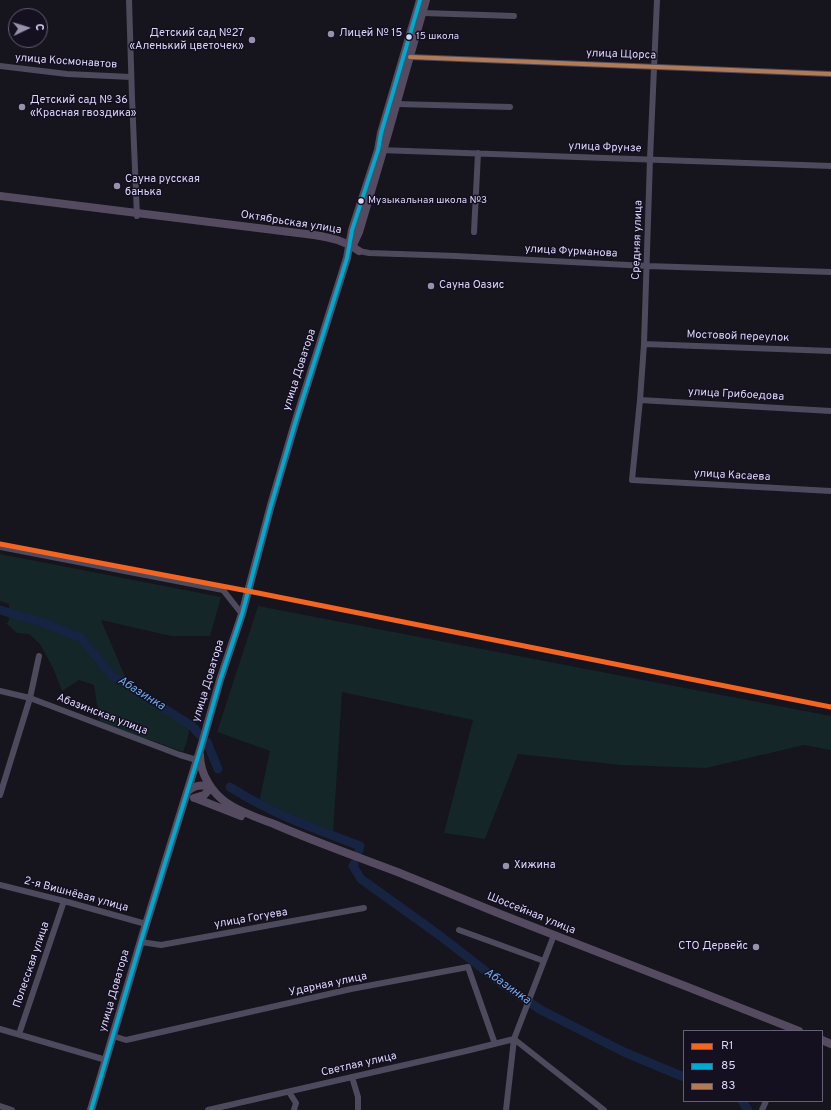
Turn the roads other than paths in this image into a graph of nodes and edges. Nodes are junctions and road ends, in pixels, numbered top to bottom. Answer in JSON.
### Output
{"nodes":[{"id":1,"x":130,"y":0,"type":"edge"},
{"id":2,"x":420,"y":0,"type":"edge"},
{"id":3,"x":426,"y":0,"type":"edge"},
{"id":4,"x":657,"y":0,"type":"edge"},
{"id":5,"x":422,"y":13,"type":"junction"},
{"id":6,"x":514,"y":16,"type":"dead end"},
{"id":7,"x":410,"y":57,"type":"junction"},
{"id":8,"x":0,"y":66,"type":"edge"},
{"id":9,"x":654,"y":67,"type":"junction"},
{"id":10,"x":831,"y":74,"type":"edge"},
{"id":11,"x":131,"y":77,"type":"junction"},
{"id":12,"x":396,"y":104,"type":"junction"},
{"id":13,"x":510,"y":107,"type":"dead end"},
{"id":14,"x":381,"y":150,"type":"junction"},
{"id":15,"x":478,"y":153,"type":"junction"},
{"id":16,"x":650,"y":159,"type":"junction"},
{"id":17,"x":831,"y":166,"type":"edge"},
{"id":18,"x":0,"y":196,"type":"edge"},
{"id":19,"x":0,"y":199,"type":"edge"},
{"id":20,"x":137,"y":215,"type":"junction"},
{"id":21,"x":474,"y":232,"type":"dead end"},
{"id":22,"x":352,"y":247,"type":"junction"},
{"id":23,"x":647,"y":266,"type":"junction"},
{"id":24,"x":831,"y":272,"type":"edge"},
{"id":25,"x":644,"y":344,"type":"junction"},
{"id":26,"x":831,"y":351,"type":"edge"},
{"id":27,"x":640,"y":400,"type":"junction"},
{"id":28,"x":831,"y":411,"type":"edge"},
{"id":29,"x":632,"y":480,"type":"joint"},
{"id":30,"x":831,"y":491,"type":"edge"},
{"id":31,"x":0,"y":548,"type":"edge"},
{"id":32,"x":242,"y":614,"type":"junction"},
{"id":33,"x":39,"y":656,"type":"dead end"},
{"id":34,"x":0,"y":691,"type":"edge"},
{"id":35,"x":30,"y":698,"type":"junction"},
{"id":36,"x":201,"y":747,"type":"junction"},
{"id":37,"x":197,"y":760,"type":"junction"},
{"id":38,"x":211,"y":788,"type":"junction"},
{"id":39,"x":188,"y":790,"type":"junction"},
{"id":40,"x":0,"y":795,"type":"edge"},
{"id":41,"x":195,"y":798,"type":"junction"},
{"id":42,"x":182,"y":807,"type":"junction"},
{"id":43,"x":255,"y":817,"type":"junction"},
{"id":44,"x":0,"y":885,"type":"edge"},
{"id":45,"x":64,"y":901,"type":"junction"},
{"id":46,"x":364,"y":908,"type":"dead end"},
{"id":47,"x":146,"y":924,"type":"junction"},
{"id":48,"x":459,"y":930,"type":"dead end"},
{"id":49,"x":554,"y":936,"type":"junction"},
{"id":50,"x":141,"y":942,"type":"junction"},
{"id":51,"x":544,"y":961,"type":"junction"},
{"id":52,"x":0,"y":1029,"type":"edge"},
{"id":53,"x":789,"y":1030,"type":"edge"},
{"id":54,"x":796,"y":1030,"type":"edge"},
{"id":55,"x":19,"y":1034,"type":"junction"},
{"id":56,"x":113,"y":1036,"type":"junction"},
{"id":57,"x":514,"y":1039,"type":"junction"},
{"id":58,"x":495,"y":1044,"type":"junction"},
{"id":59,"x":106,"y":1060,"type":"junction"},
{"id":60,"x":352,"y":1077,"type":"junction"},
{"id":61,"x":289,"y":1092,"type":"junction"},
{"id":62,"x":0,"y":1106,"type":"edge"},
{"id":63,"x":764,"y":1106,"type":"edge"},
{"id":64,"x":12,"y":1110,"type":"edge"},
{"id":65,"x":91,"y":1110,"type":"edge"},
{"id":66,"x":208,"y":1110,"type":"edge"},
{"id":67,"x":294,"y":1110,"type":"edge"},
{"id":68,"x":358,"y":1110,"type":"edge"},
{"id":69,"x":506,"y":1110,"type":"edge"},
{"id":70,"x":604,"y":1110,"type":"edge"},
{"id":71,"x":770,"y":1110,"type":"edge"}],
"edges":[{"from":1,"to":11,"type":"street"},
{"from":2,"to":14,"type":"main road","name":"улица Доватора"},
{"from":3,"to":5,"type":"main road","name":"улица Доватора"},
{"from":4,"to":9,"type":"street","name":"Средняя улица"},
{"from":5,"to":6,"type":"street"},
{"from":5,"to":7,"type":"main road","name":"улица Доватора"},
{"from":7,"to":9,"type":"street","name":"улица Щорса"},
{"from":7,"to":12,"type":"main road","name":"улица Доватора"},
{"from":8,"to":11,"type":"street","name":"улица Космонавтов"},
{"from":9,"to":10,"type":"street","name":"улица Щорса"},
{"from":9,"to":16,"type":"street","name":"Средняя улица"},
{"from":11,"to":20,"type":"street"},
{"from":12,"to":13,"type":"street"},
{"from":12,"to":14,"type":"main road","name":"улица Доватора"},
{"from":14,"to":15,"type":"street","name":"улица Фрунзе"},
{"from":14,"to":22,"type":"main road","name":"улица Доватора"},
{"from":15,"to":16,"type":"street","name":"улица Фрунзе"},
{"from":15,"to":21,"type":"street"},
{"from":16,"to":17,"type":"street","name":"улица Фрунзе"},
{"from":16,"to":23,"type":"street","name":"Средняя улица"},
{"from":18,"to":20,"type":"main road","name":"Октябрьская улица"},
{"from":19,"to":20,"type":"main road","name":"Октябрьская улица"},
{"from":20,"to":22,"type":"main road","name":"Октябрьская улица"},
{"from":22,"to":23,"type":"street","name":"улица Фурманова"},
{"from":22,"to":32,"type":"main road","name":"улица Доватора"},
{"from":23,"to":24,"type":"street","name":"улица Фурманова"},
{"from":23,"to":25,"type":"street","name":"Средняя улица"},
{"from":25,"to":26,"type":"street","name":"Мостовой переулок"},
{"from":25,"to":27,"type":"street","name":"Средняя улица"},
{"from":27,"to":28,"type":"street","name":"улица Грибоедова"},
{"from":27,"to":29,"type":"street","name":"Средняя улица"},
{"from":29,"to":30,"type":"street","name":"улица Касаева"},
{"from":31,"to":32,"type":"street"},
{"from":32,"to":36,"type":"main road","name":"улица Доватора"},
{"from":33,"to":35,"type":"street"},
{"from":34,"to":35,"type":"street","name":"Абазинская улица"},
{"from":35,"to":37,"type":"street","name":"Абазинская улица"},
{"from":35,"to":40,"type":"street"},
{"from":36,"to":37,"type":"main road","name":"улица Доватора"},
{"from":36,"to":38,"type":"main road"},
{"from":37,"to":39,"type":"main road","name":"улица Доватора"},
{"from":38,"to":39,"type":"main road"},
{"from":38,"to":41,"type":"main road"},
{"from":38,"to":43,"type":"main road","name":"Шоссейная улица"},
{"from":39,"to":42,"type":"main road","name":"улица Доватора"},
{"from":41,"to":42,"type":"main road"},
{"from":41,"to":43,"type":"main road","name":"Шоссейная улица"},
{"from":42,"to":47,"type":"main road","name":"улица Доватора"},
{"from":43,"to":49,"type":"main road","name":"Шоссейная улица"},
{"from":44,"to":45,"type":"street","name":"2-я Вишнёвая улица"},
{"from":45,"to":47,"type":"street","name":"2-я Вишнёвая улица"},
{"from":45,"to":55,"type":"street","name":"Полесская улица"},
{"from":46,"to":50,"type":"street","name":"улица Гогуева"},
{"from":47,"to":50,"type":"main road","name":"улица Доватора"},
{"from":48,"to":51,"type":"street"},
{"from":49,"to":51,"type":"street"},
{"from":49,"to":53,"type":"main road","name":"Шоссейная улица"},
{"from":49,"to":54,"type":"main road","name":"Шоссейная улица"},
{"from":50,"to":56,"type":"main road","name":"улица Доватора"},
{"from":51,"to":57,"type":"street"},
{"from":52,"to":55,"type":"street"},
{"from":55,"to":59,"type":"street"},
{"from":56,"to":58,"type":"street","name":"Ударная улица"},
{"from":56,"to":59,"type":"main road","name":"улица Доватора"},
{"from":57,"to":58,"type":"street","name":"Светлая улица"},
{"from":57,"to":69,"type":"street"},
{"from":57,"to":70,"type":"street"},
{"from":58,"to":60,"type":"street","name":"Светлая улица"},
{"from":59,"to":65,"type":"main road","name":"улица Доватора"},
{"from":60,"to":61,"type":"street","name":"Светлая улица"},
{"from":60,"to":68,"type":"street"},
{"from":61,"to":66,"type":"street","name":"Светлая улица"},
{"from":61,"to":67,"type":"street"},
{"from":62,"to":64,"type":"street"},
{"from":63,"to":71,"type":"street"}]}
